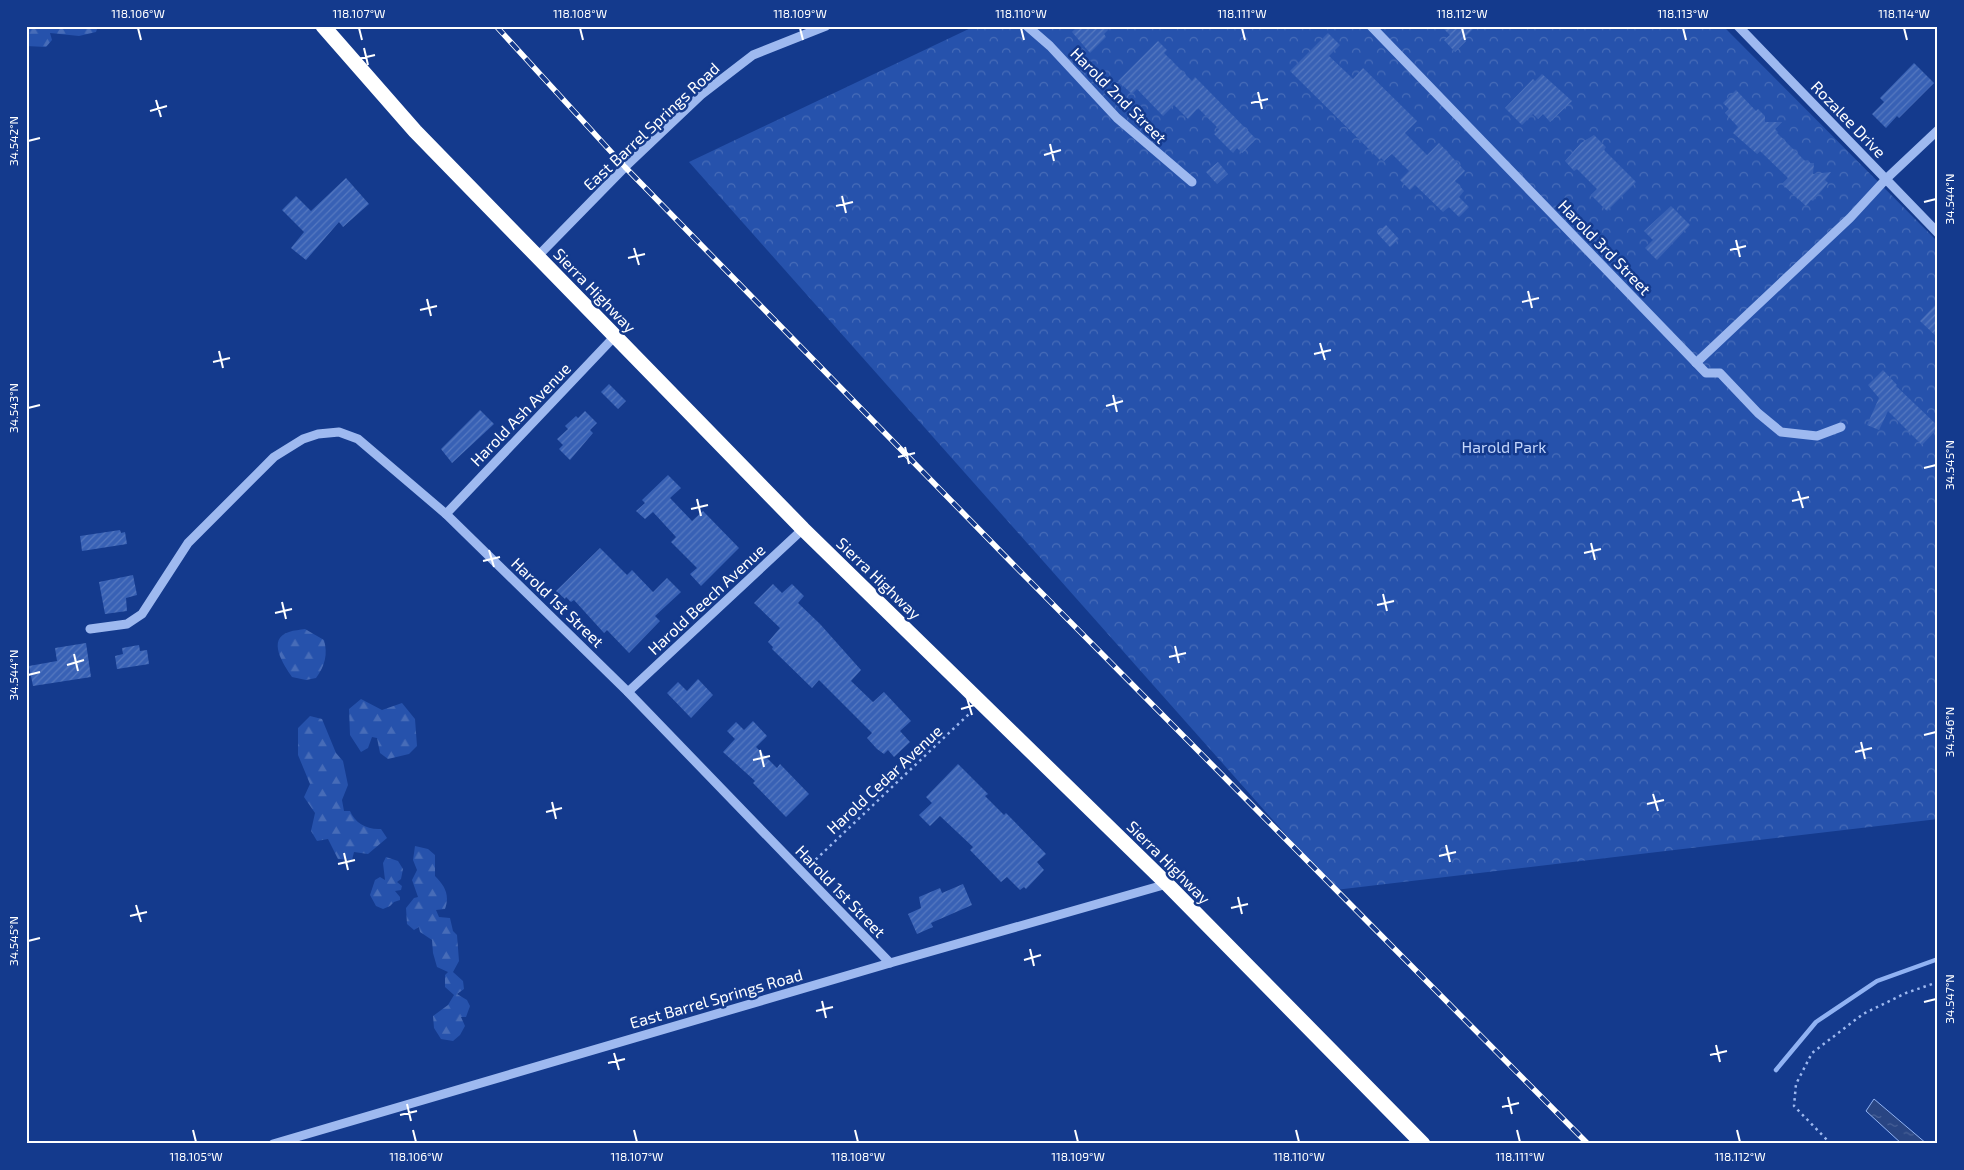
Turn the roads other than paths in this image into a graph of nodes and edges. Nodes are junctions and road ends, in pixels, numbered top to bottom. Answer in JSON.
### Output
{"nodes":[{"id":1,"x":323,"y":26,"type":"edge"},
{"id":2,"x":826,"y":26,"type":"edge"},
{"id":3,"x":1027,"y":26,"type":"edge"},
{"id":4,"x":1371,"y":26,"type":"edge"},
{"id":5,"x":1738,"y":26,"type":"edge"},
{"id":6,"x":1938,"y":130,"type":"edge"},
{"id":7,"x":1886,"y":179,"type":"junction"},
{"id":8,"x":1192,"y":182,"type":"dead end"},
{"id":9,"x":1938,"y":233,"type":"edge"},
{"id":10,"x":538,"y":256,"type":"junction"},
{"id":11,"x":615,"y":336,"type":"junction"},
{"id":12,"x":1696,"y":363,"type":"junction"},
{"id":13,"x":1841,"y":427,"type":"dead end"},
{"id":14,"x":446,"y":514,"type":"junction"},
{"id":15,"x":803,"y":529,"type":"junction"},
{"id":16,"x":90,"y":629,"type":"dead end"},
{"id":17,"x":628,"y":692,"type":"junction"},
{"id":18,"x":1167,"y":884,"type":"junction"},
{"id":19,"x":890,"y":963,"type":"junction"},
{"id":20,"x":273,"y":1144,"type":"edge"},
{"id":21,"x":1422,"y":1144,"type":"edge"}],
"edges":[{"from":1,"to":10,"type":"highway","name":"Sierra Highway"},
{"from":2,"to":10,"type":"street","name":"East Barrel Springs Road"},
{"from":3,"to":8,"type":"street","name":"Harold 2nd Street"},
{"from":4,"to":12,"type":"street","name":"Harold 3rd Street"},
{"from":5,"to":7,"type":"street","name":"Rozalee Drive"},
{"from":6,"to":7,"type":"street"},
{"from":7,"to":9,"type":"street","name":"Rozalee Drive"},
{"from":7,"to":12,"type":"street"},
{"from":10,"to":11,"type":"highway","name":"Sierra Highway"},
{"from":11,"to":14,"type":"street","name":"Harold Ash Avenue"},
{"from":11,"to":15,"type":"highway","name":"Sierra Highway"},
{"from":12,"to":13,"type":"street","name":"Harold 3rd Street"},
{"from":14,"to":16,"type":"street","name":"Harold 1st Street"},
{"from":14,"to":17,"type":"street","name":"Harold 1st Street"},
{"from":15,"to":17,"type":"street","name":"Harold Beech Avenue"},
{"from":15,"to":18,"type":"highway","name":"Sierra Highway"},
{"from":17,"to":19,"type":"street","name":"Harold 1st Street"},
{"from":18,"to":19,"type":"street","name":"East Barrel Springs Road"},
{"from":18,"to":21,"type":"highway","name":"Sierra Highway"},
{"from":19,"to":20,"type":"street","name":"East Barrel Springs Road"}]}
